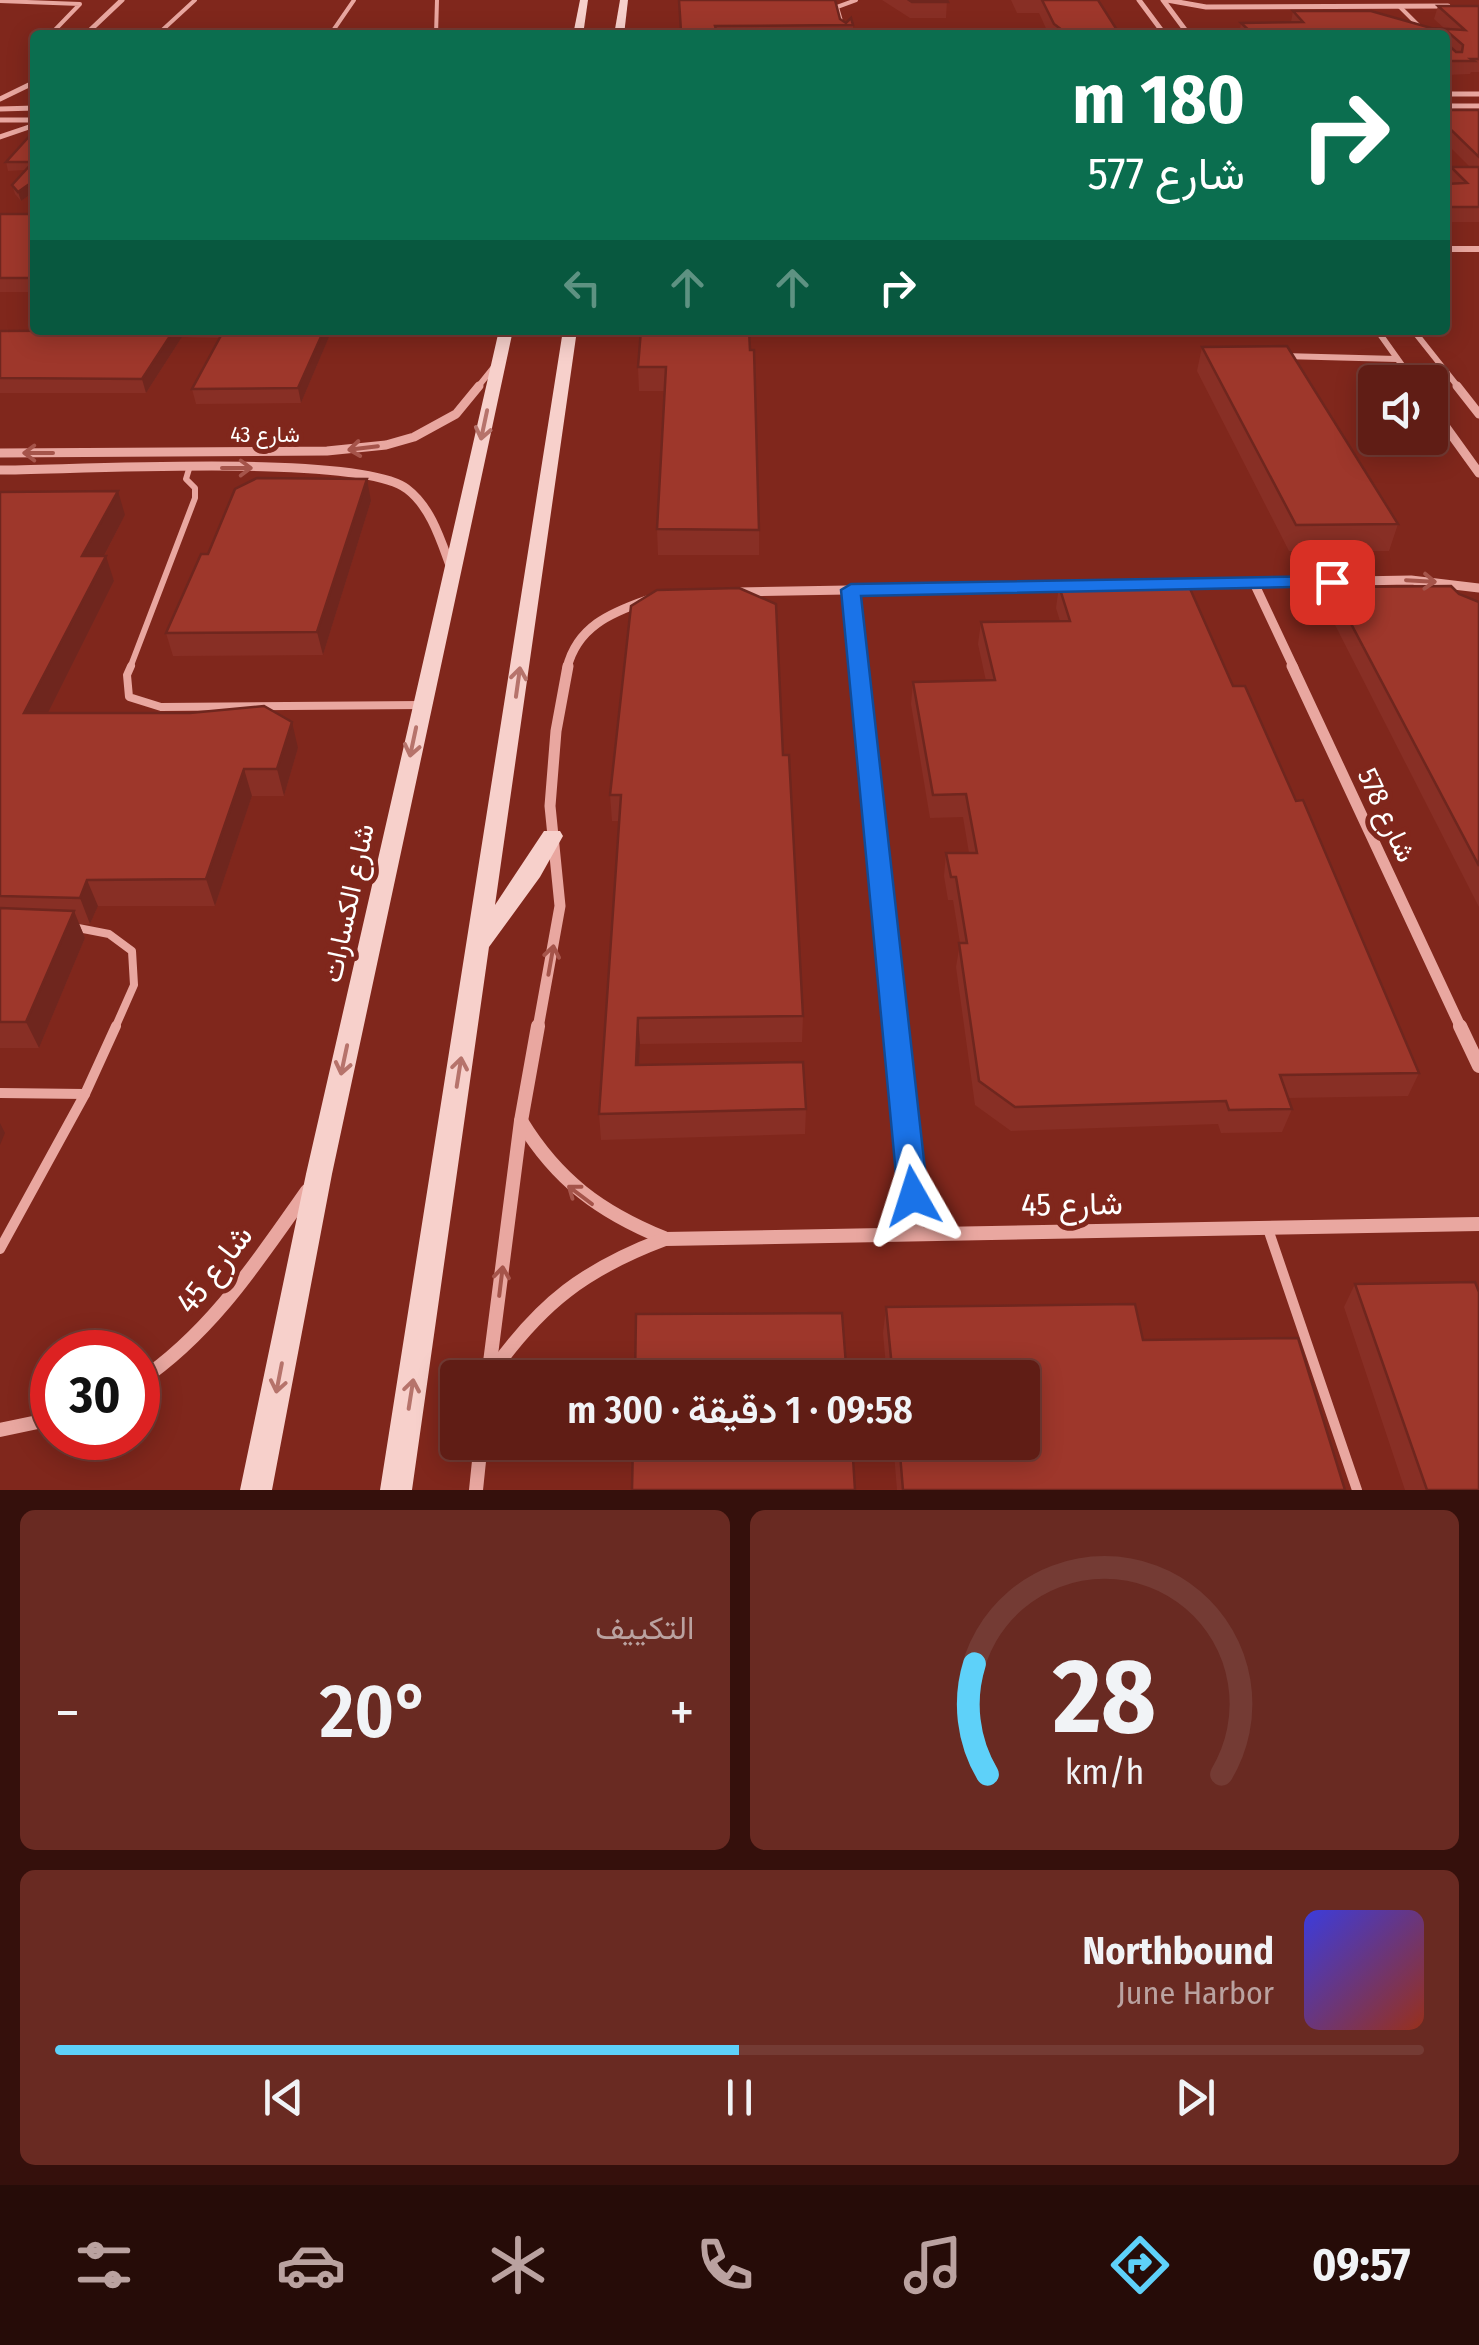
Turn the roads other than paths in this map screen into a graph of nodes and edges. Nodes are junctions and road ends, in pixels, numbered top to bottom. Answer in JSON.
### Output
{"nodes":[{"id":1,"x":122,"y":0,"type":"edge"},
{"id":2,"x":195,"y":0,"type":"edge"},
{"id":3,"x":354,"y":0,"type":"edge"},
{"id":4,"x":437,"y":0,"type":"edge"},
{"id":5,"x":584,"y":0,"type":"edge"},
{"id":6,"x":624,"y":0,"type":"edge"},
{"id":7,"x":856,"y":0,"type":"edge"},
{"id":8,"x":1140,"y":0,"type":"edge"},
{"id":9,"x":1165,"y":0,"type":"edge"},
{"id":10,"x":0,"y":2,"type":"edge"},
{"id":11,"x":1399,"y":6,"type":"junction"},
{"id":12,"x":1463,"y":6,"type":"edge"},
{"id":13,"x":1206,"y":7,"type":"junction"},
{"id":14,"x":1177,"y":19,"type":"junction"},
{"id":15,"x":55,"y":30,"type":"edge"},
{"id":16,"x":90,"y":30,"type":"edge"},
{"id":17,"x":163,"y":30,"type":"edge"},
{"id":18,"x":333,"y":30,"type":"edge"},
{"id":19,"x":436,"y":30,"type":"edge"},
{"id":20,"x":579,"y":30,"type":"edge"},
{"id":21,"x":620,"y":30,"type":"edge"},
{"id":22,"x":844,"y":30,"type":"edge"},
{"id":23,"x":1161,"y":30,"type":"edge"},
{"id":24,"x":1185,"y":30,"type":"edge"},
{"id":25,"x":1423,"y":30,"type":"edge"},
{"id":26,"x":30,"y":88,"type":"edge"},
{"id":27,"x":1450,"y":94,"type":"edge"},
{"id":28,"x":1479,"y":94,"type":"edge"},
{"id":29,"x":0,"y":99,"type":"edge"},
{"id":30,"x":1450,"y":106,"type":"edge"},
{"id":31,"x":1479,"y":106,"type":"edge"},
{"id":32,"x":0,"y":108,"type":"edge"},
{"id":33,"x":30,"y":108,"type":"edge"},
{"id":34,"x":0,"y":120,"type":"edge"},
{"id":35,"x":30,"y":123,"type":"edge"},
{"id":36,"x":30,"y":125,"type":"edge"},
{"id":37,"x":0,"y":136,"type":"edge"},
{"id":38,"x":1450,"y":250,"type":"edge"},
{"id":39,"x":1479,"y":250,"type":"edge"},
{"id":40,"x":505,"y":335,"type":"edge"},
{"id":41,"x":569,"y":335,"type":"edge"},
{"id":42,"x":1380,"y":335,"type":"edge"},
{"id":43,"x":1418,"y":335,"type":"edge"},
{"id":44,"x":1278,"y":356,"type":"edge"},
{"id":45,"x":1397,"y":358,"type":"junction"},
{"id":46,"x":498,"y":362,"type":"junction"},
{"id":47,"x":1402,"y":365,"type":"edge"},
{"id":48,"x":1479,"y":414,"type":"edge"},
{"id":49,"x":1448,"y":429,"type":"edge"},
{"id":50,"x":0,"y":453,"type":"edge"},
{"id":51,"x":188,"y":469,"type":"junction"},
{"id":52,"x":0,"y":470,"type":"edge"},
{"id":53,"x":1479,"y":473,"type":"edge"},
{"id":54,"x":452,"y":572,"type":"junction"},
{"id":55,"x":1254,"y":583,"type":"junction"},
{"id":56,"x":1158,"y":585,"type":"edge"},
{"id":57,"x":1081,"y":586,"type":"edge"},
{"id":58,"x":1479,"y":588,"type":"edge"},
{"id":59,"x":851,"y":590,"type":"junction"},
{"id":60,"x":722,"y":592,"type":"edge"},
{"id":61,"x":652,"y":598,"type":"edge"},
{"id":62,"x":422,"y":705,"type":"junction"},
{"id":63,"x":552,"y":836,"type":"junction"},
{"id":64,"x":54,"y":927,"type":"edge"},
{"id":65,"x":478,"y":944,"type":"junction"},
{"id":66,"x":1479,"y":1066,"type":"edge"},
{"id":67,"x":0,"y":1093,"type":"edge"},
{"id":68,"x":85,"y":1094,"type":"junction"},
{"id":69,"x":521,"y":1121,"type":"junction"},
{"id":70,"x":319,"y":1174,"type":"junction"},
{"id":71,"x":1479,"y":1224,"type":"edge"},
{"id":72,"x":1268,"y":1228,"type":"junction"},
{"id":73,"x":917,"y":1234,"type":"junction"},
{"id":74,"x":665,"y":1238,"type":"junction"},
{"id":75,"x":0,"y":1249,"type":"edge"},
{"id":76,"x":490,"y":1360,"type":"edge"},
{"id":77,"x":500,"y":1360,"type":"edge"},
{"id":78,"x":160,"y":1365,"type":"edge"},
{"id":79,"x":30,"y":1424,"type":"edge"},
{"id":80,"x":0,"y":1430,"type":"edge"},
{"id":81,"x":479,"y":1460,"type":"edge"},
{"id":82,"x":256,"y":1490,"type":"edge"},
{"id":83,"x":396,"y":1490,"type":"edge"},
{"id":84,"x":476,"y":1490,"type":"edge"},
{"id":85,"x":1357,"y":1490,"type":"edge"}],
"edges":[{"from":1,"to":16,"type":"street"},
{"from":2,"to":17,"type":"lane"},
{"from":3,"to":18,"type":"lane"},
{"from":4,"to":19,"type":"lane"},
{"from":5,"to":20,"type":"street"},
{"from":6,"to":21,"type":"street"},
{"from":7,"to":22,"type":"lane"},
{"from":8,"to":23,"type":"street"},
{"from":9,"to":13,"type":"street"},
{"from":9,"to":14,"type":"street"},
{"from":10,"to":15,"type":"lane"},
{"from":11,"to":12,"type":"street"},
{"from":11,"to":13,"type":"street"},
{"from":11,"to":25,"type":"lane"},
{"from":13,"to":14,"type":"street"},
{"from":14,"to":24,"type":"street"},
{"from":26,"to":29,"type":"street"},
{"from":27,"to":28,"type":"street"},
{"from":30,"to":31,"type":"street"},
{"from":32,"to":33,"type":"street"},
{"from":34,"to":35,"type":"street"},
{"from":36,"to":37,"type":"street"},
{"from":38,"to":39,"type":"street"},
{"from":40,"to":46,"type":"street","name":"شارع الكسارات"},
{"from":65,"to":41,"type":"street","one_way":true},
{"from":42,"to":45,"type":"street"},
{"from":43,"to":48,"type":"street"},
{"from":44,"to":45,"type":"street"},
{"from":45,"to":47,"type":"street"},
{"from":46,"to":50,"type":"street","name":"شارع 43","one_way":true},
{"from":46,"to":54,"type":"street","name":"شارع الكسارات","one_way":true},
{"from":49,"to":53,"type":"street"},
{"from":51,"to":52,"type":"street","name":"شارع 43"},
{"from":51,"to":54,"type":"street","name":"شارع 43","one_way":true},
{"from":51,"to":62,"type":"lane"},
{"from":54,"to":62,"type":"street","name":"شارع الكسارات"},
{"from":55,"to":56,"type":"street"},
{"from":55,"to":58,"type":"street","one_way":true},
{"from":55,"to":66,"type":"street","name":"شارع 578"},
{"from":57,"to":59,"type":"street"},
{"from":59,"to":60,"type":"street"},
{"from":59,"to":73,"type":"street"},
{"from":61,"to":63,"type":"street"},
{"from":62,"to":70,"type":"street","name":"شارع الكسارات","one_way":true},
{"from":63,"to":65,"type":"street"},
{"from":69,"to":63,"type":"street","one_way":true},
{"from":64,"to":68,"type":"lane"},
{"from":83,"to":65,"type":"street","one_way":true},
{"from":67,"to":68,"type":"lane"},
{"from":68,"to":75,"type":"lane"},
{"from":74,"to":69,"type":"street","name":"شارع 45","one_way":true},
{"from":76,"to":69,"type":"street","one_way":true},
{"from":70,"to":78,"type":"street","name":"شارع 45"},
{"from":70,"to":82,"type":"street","name":"شارع الكسارات","one_way":true},
{"from":71,"to":72,"type":"street","name":"شارع 45"},
{"from":72,"to":73,"type":"street","name":"شارع 45"},
{"from":72,"to":85,"type":"lane"},
{"from":73,"to":74,"type":"street","name":"شارع 45"},
{"from":74,"to":77,"type":"street","name":"شارع 45"},
{"from":79,"to":80,"type":"street"},
{"from":81,"to":84,"type":"street"}]}
